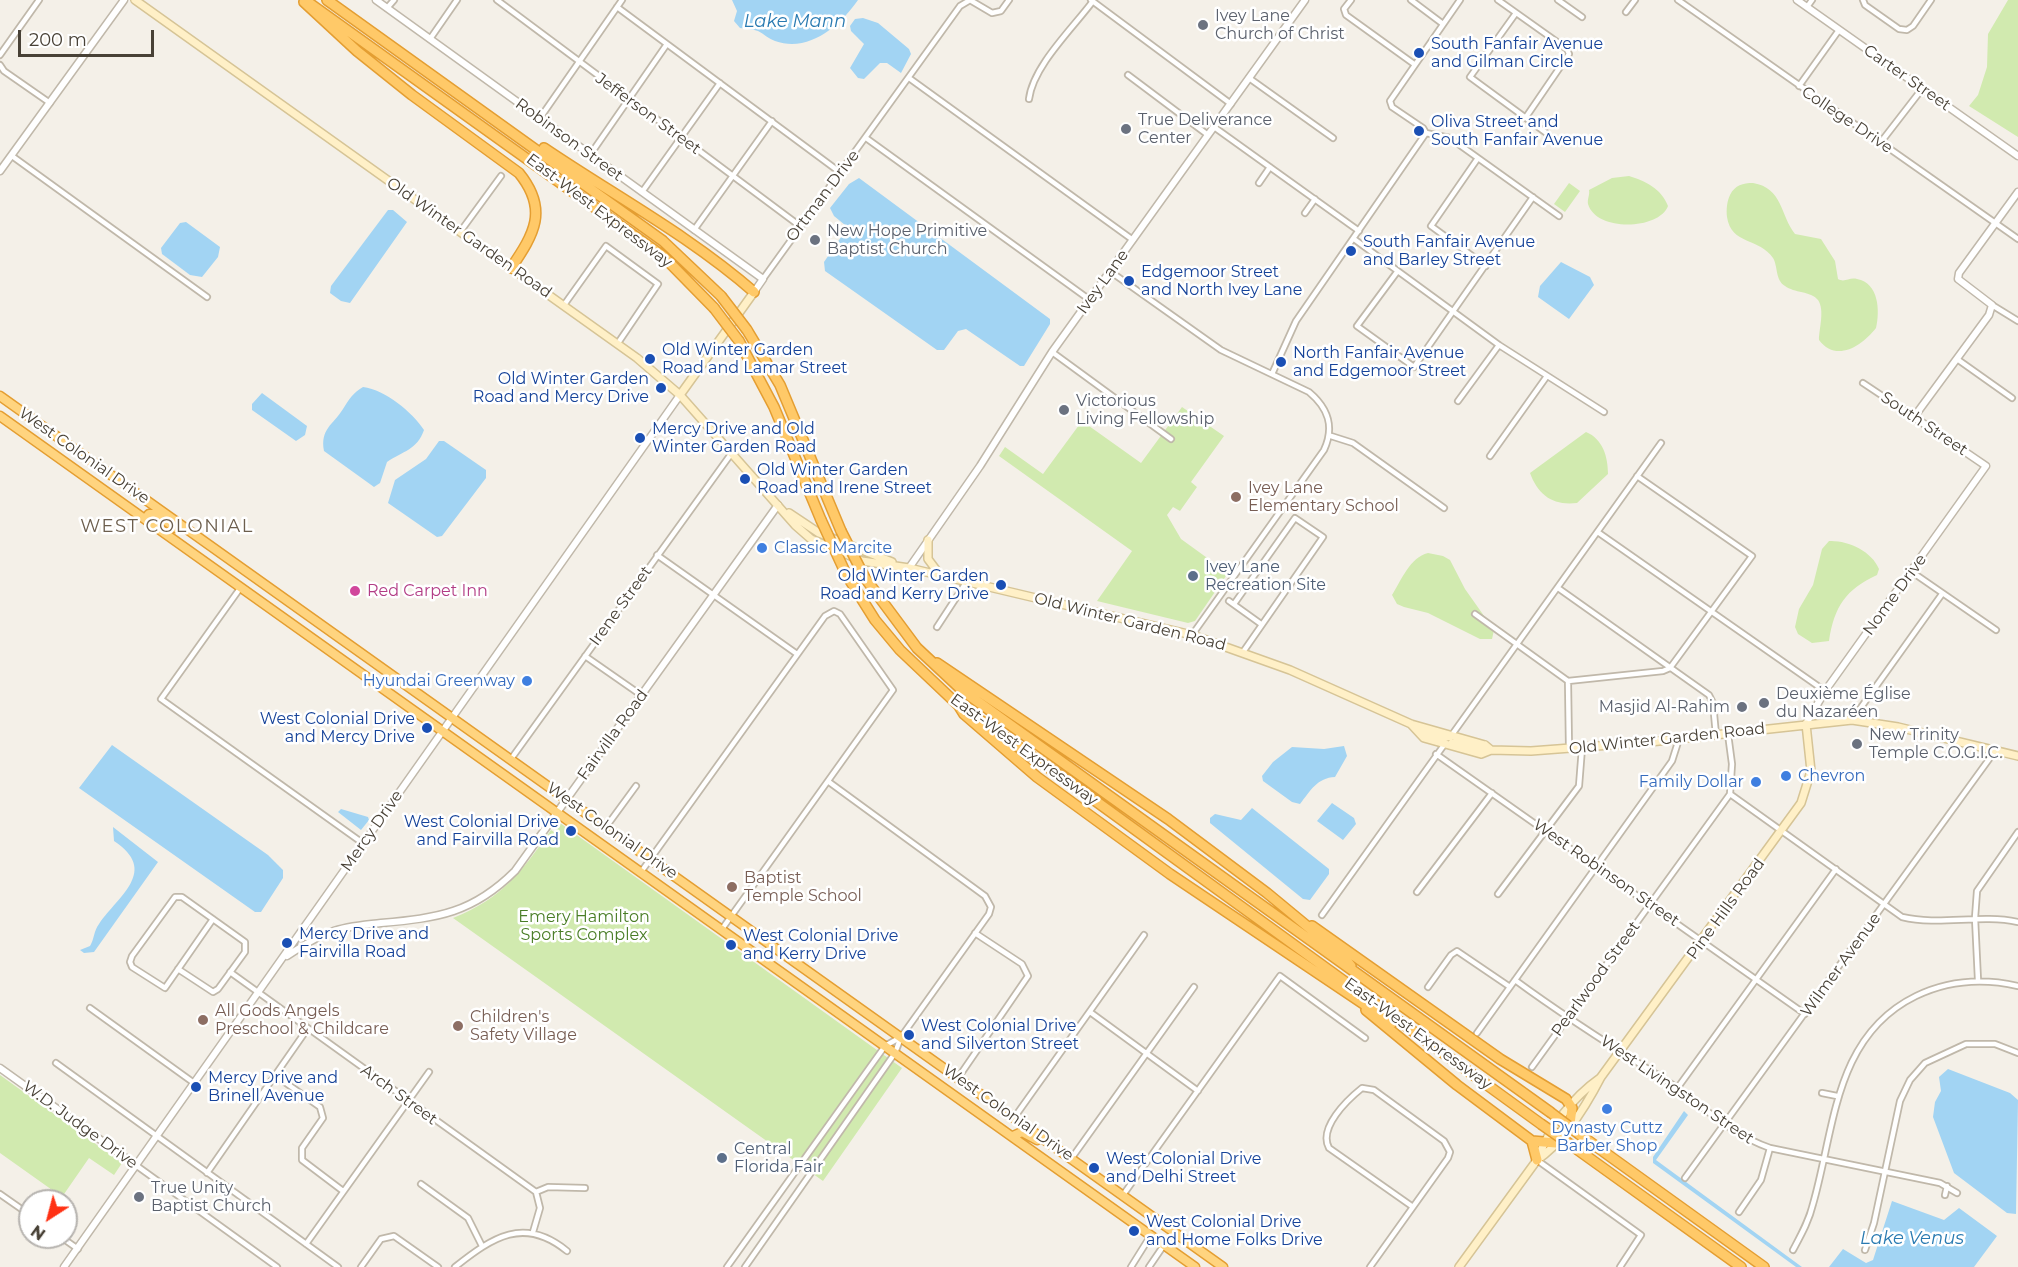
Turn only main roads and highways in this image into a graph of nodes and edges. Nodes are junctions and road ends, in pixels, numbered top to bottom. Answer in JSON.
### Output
{"nodes":[{"id":1,"x":135,"y":0,"type":"edge"},
{"id":2,"x":304,"y":0,"type":"edge"},
{"id":3,"x":327,"y":0,"type":"edge"},
{"id":4,"x":407,"y":57,"type":"junction"},
{"id":5,"x":511,"y":268,"type":"junction"},
{"id":6,"x":754,"y":292,"type":"joint"},
{"id":7,"x":0,"y":396,"type":"edge"},
{"id":8,"x":680,"y":396,"type":"junction"},
{"id":9,"x":0,"y":402,"type":"edge"},
{"id":10,"x":0,"y":416,"type":"edge"},
{"id":11,"x":36,"y":421,"type":"junction"},
{"id":12,"x":45,"y":447,"type":"junction"},
{"id":13,"x":94,"y":463,"type":"junction"},
{"id":14,"x":145,"y":519,"type":"junction"},
{"id":15,"x":197,"y":536,"type":"junction"},
{"id":16,"x":928,"y":540,"type":"road end"},
{"id":17,"x":940,"y":575,"type":"junction"},
{"id":18,"x":252,"y":594,"type":"junction"},
{"id":19,"x":305,"y":612,"type":"junction"},
{"id":20,"x":929,"y":659,"type":"junction"},
{"id":21,"x":957,"y":704,"type":"junction"},
{"id":22,"x":1806,"y":724,"type":"junction"},
{"id":23,"x":1412,"y":727,"type":"junction"},
{"id":24,"x":1485,"y":745,"type":"junction"},
{"id":25,"x":1444,"y":746,"type":"junction"},
{"id":26,"x":1491,"y":750,"type":"junction"},
{"id":27,"x":2018,"y":756,"type":"edge"},
{"id":28,"x":1297,"y":918,"type":"junction"},
{"id":29,"x":1355,"y":970,"type":"junction"},
{"id":30,"x":816,"y":977,"type":"junction"},
{"id":31,"x":807,"y":990,"type":"junction"},
{"id":32,"x":1361,"y":1004,"type":"junction"},
{"id":33,"x":1424,"y":1040,"type":"junction"},
{"id":34,"x":1601,"y":1077,"type":"junction"},
{"id":35,"x":1572,"y":1104,"type":"junction"},
{"id":36,"x":975,"y":1109,"type":"junction"},
{"id":37,"x":1014,"y":1118,"type":"junction"},
{"id":38,"x":1570,"y":1124,"type":"junction"},
{"id":39,"x":1013,"y":1136,"type":"junction"},
{"id":40,"x":1046,"y":1141,"type":"junction"},
{"id":41,"x":1532,"y":1141,"type":"junction"},
{"id":42,"x":1543,"y":1143,"type":"junction"},
{"id":43,"x":1556,"y":1143,"type":"junction"},
{"id":44,"x":1537,"y":1160,"type":"junction"},
{"id":45,"x":1082,"y":1186,"type":"junction"},
{"id":46,"x":1123,"y":1195,"type":"junction"},
{"id":47,"x":1182,"y":1257,"type":"junction"},
{"id":48,"x":1196,"y":1267,"type":"edge"},
{"id":49,"x":1202,"y":1267,"type":"edge"},
{"id":50,"x":1222,"y":1267,"type":"edge"},
{"id":51,"x":1459,"y":1267,"type":"edge"},
{"id":52,"x":1742,"y":1267,"type":"edge"},
{"id":53,"x":1764,"y":1267,"type":"edge"}],
"edges":[{"from":1,"to":5,"type":"main road","name":"Old Winter Garden Road"},
{"from":2,"to":5,"type":"highway"},
{"from":2,"to":21,"type":"highway","name":"East-West Expressway","bridge":true},
{"from":3,"to":4,"type":"highway","name":"East-West Expressway"},
{"from":4,"to":6,"type":"highway"},
{"from":4,"to":20,"type":"highway","name":"East-West Expressway","bridge":true},
{"from":5,"to":8,"type":"main road","name":"Old Winter Garden Road"},
{"from":6,"to":8,"type":"main road","name":"Ortman Drive"},
{"from":7,"to":11,"type":"highway","name":"West Colonial Drive"},
{"from":8,"to":17,"type":"main road","name":"Old Winter Garden Road"},
{"from":9,"to":11,"type":"highway"},
{"from":10,"to":12,"type":"highway","name":"West Colonial Drive"},
{"from":11,"to":13,"type":"highway","name":"West Colonial Drive"},
{"from":12,"to":13,"type":"highway"},
{"from":12,"to":14,"type":"highway","name":"West Colonial Drive"},
{"from":13,"to":15,"type":"highway","name":"West Colonial Drive"},
{"from":14,"to":15,"type":"highway"},
{"from":14,"to":18,"type":"highway","name":"West Colonial Drive"},
{"from":15,"to":19,"type":"highway","name":"West Colonial Drive"},
{"from":16,"to":17,"type":"main road"},
{"from":17,"to":23,"type":"main road","name":"Old Winter Garden Road"},
{"from":18,"to":19,"type":"highway"},
{"from":18,"to":31,"type":"highway","name":"West Colonial Drive"},
{"from":19,"to":30,"type":"highway","name":"West Colonial Drive"},
{"from":20,"to":28,"type":"highway"},
{"from":20,"to":29,"type":"highway","name":"East-West Expressway"},
{"from":21,"to":32,"type":"highway"},
{"from":21,"to":33,"type":"highway","name":"East-West Expressway"},
{"from":22,"to":26,"type":"main road","name":"Old Winter Garden Road"},
{"from":22,"to":27,"type":"main road","name":"Old Winter Garden Road"},
{"from":22,"to":34,"type":"main road","name":"Pine Hills Road"},
{"from":23,"to":24,"type":"main road","name":"Old Winter Garden Road"},
{"from":23,"to":25,"type":"main road","name":"Old Winter Garden Road"},
{"from":24,"to":25,"type":"main road"},
{"from":24,"to":26,"type":"main road","name":"Old Winter Garden Road"},
{"from":25,"to":26,"type":"main road","name":"Old Winter Garden Road"},
{"from":28,"to":29,"type":"highway"},
{"from":28,"to":35,"type":"highway"},
{"from":29,"to":53,"type":"highway","name":"East-West Expressway","bridge":true},
{"from":30,"to":31,"type":"highway"},
{"from":30,"to":37,"type":"highway","name":"West Colonial Drive"},
{"from":31,"to":36,"type":"highway","name":"West Colonial Drive"},
{"from":32,"to":33,"type":"highway"},
{"from":32,"to":41,"type":"highway"},
{"from":33,"to":52,"type":"highway","name":"East-West Expressway","bridge":true},
{"from":34,"to":35,"type":"main road","name":"Pine Hills Road"},
{"from":34,"to":38,"type":"main road","name":"Pine Hills Road"},
{"from":35,"to":38,"type":"highway"},
{"from":35,"to":42,"type":"main road","name":"Pine Hills Road"},
{"from":36,"to":37,"type":"highway"},
{"from":36,"to":39,"type":"highway","name":"West Colonial Drive"},
{"from":37,"to":40,"type":"highway","name":"West Colonial Drive"},
{"from":38,"to":43,"type":"main road","name":"Pine Hills Road"},
{"from":39,"to":40,"type":"highway"},
{"from":39,"to":45,"type":"highway","name":"West Colonial Drive"},
{"from":40,"to":46,"type":"highway","name":"West Colonial Drive"},
{"from":41,"to":42,"type":"highway"},
{"from":41,"to":44,"type":"highway"},
{"from":42,"to":43,"type":"highway"},
{"from":42,"to":44,"type":"main road","name":"Pine Hills Road"},
{"from":43,"to":44,"type":"main road","name":"Pine Hills Road"},
{"from":44,"to":51,"type":"main road","name":"Pine Hills Road"},
{"from":45,"to":46,"type":"highway"},
{"from":45,"to":47,"type":"highway","name":"West Colonial Drive"},
{"from":46,"to":50,"type":"highway","name":"West Colonial Drive"},
{"from":47,"to":48,"type":"highway","name":"West Colonial Drive"},
{"from":47,"to":49,"type":"highway"}]}
